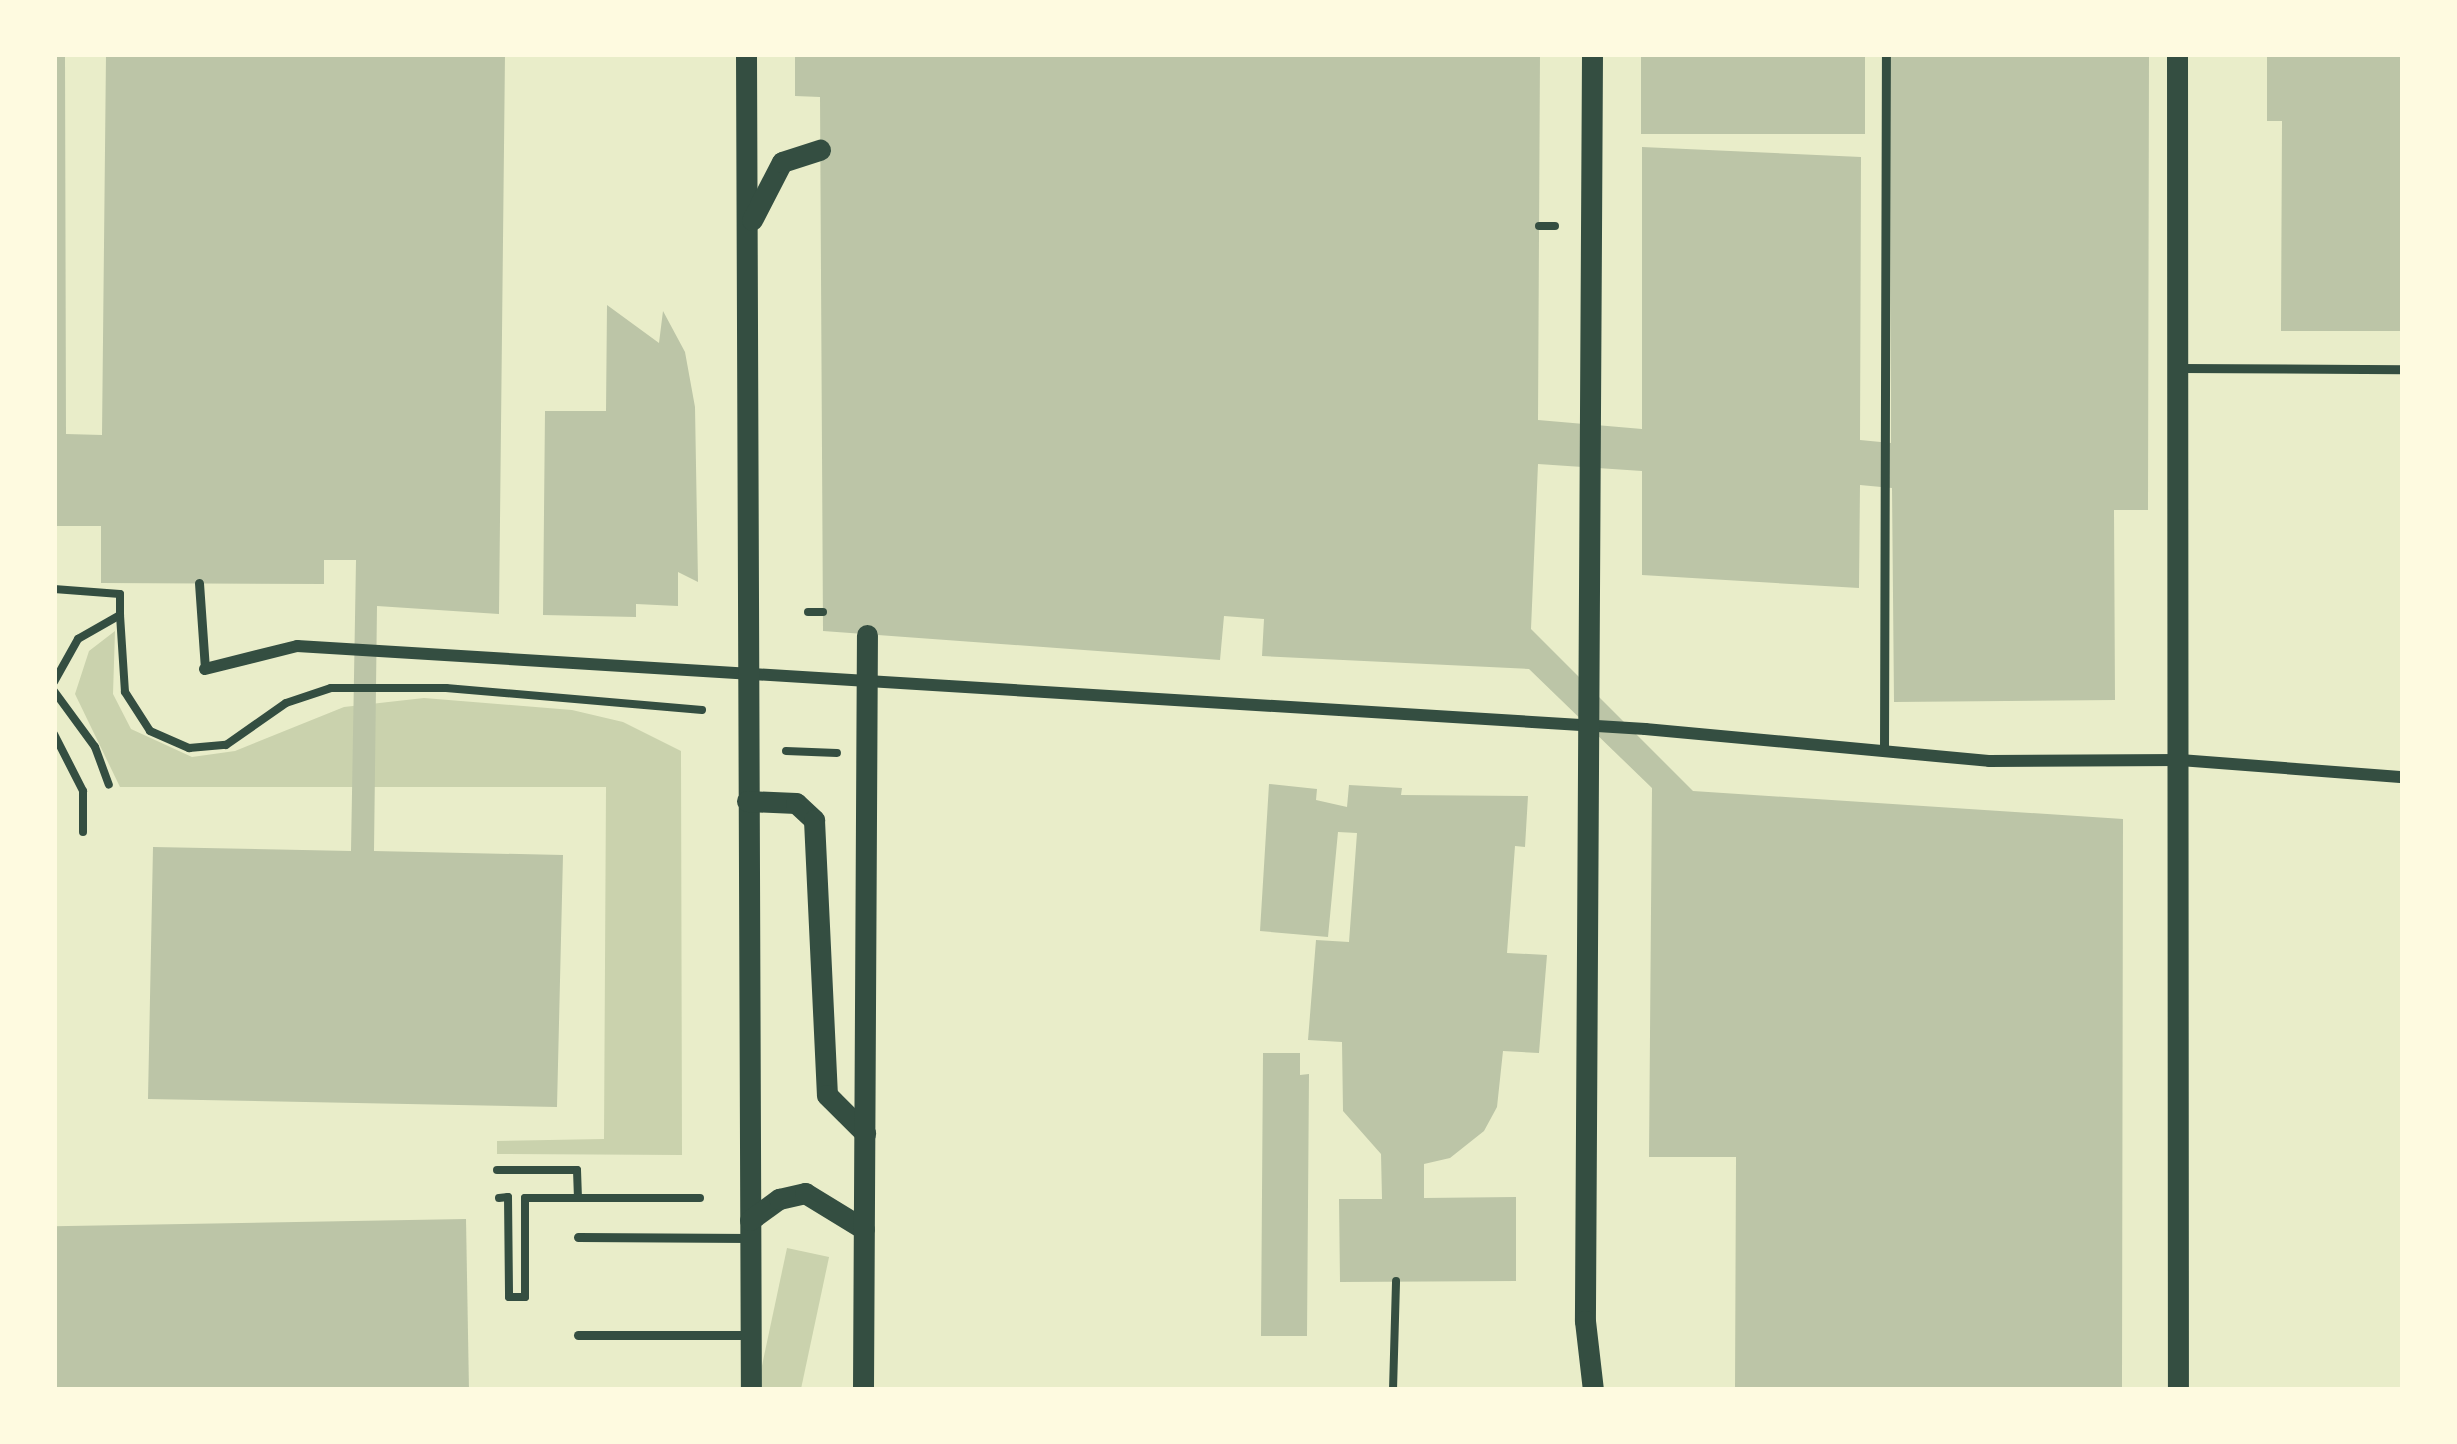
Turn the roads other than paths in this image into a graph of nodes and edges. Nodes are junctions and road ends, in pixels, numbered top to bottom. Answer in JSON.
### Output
{"nodes":[{"id":1,"x":746,"y":54,"type":"edge"},
{"id":2,"x":1592,"y":54,"type":"edge"},
{"id":3,"x":1886,"y":54,"type":"edge"},
{"id":4,"x":2177,"y":54,"type":"edge"},
{"id":5,"x":820,"y":151,"type":"dead end"},
{"id":6,"x":747,"y":234,"type":"junction"},
{"id":7,"x":2177,"y":368,"type":"junction"},
{"id":8,"x":2403,"y":369,"type":"edge"},
{"id":9,"x":199,"y":583,"type":"dead end"},
{"id":10,"x":867,"y":635,"type":"dead end"},
{"id":11,"x":205,"y":669,"type":"joint"},
{"id":12,"x":745,"y":679,"type":"junction"},
{"id":13,"x":868,"y":681,"type":"junction"},
{"id":14,"x":1590,"y":725,"type":"junction"},
{"id":15,"x":1884,"y":752,"type":"junction"},
{"id":16,"x":2180,"y":760,"type":"junction"},
{"id":17,"x":2403,"y":777,"type":"edge"},
{"id":18,"x":747,"y":801,"type":"junction"},
{"id":19,"x":865,"y":1133,"type":"junction"},
{"id":20,"x":750,"y":1228,"type":"junction"},
{"id":21,"x":864,"y":1229,"type":"junction"},
{"id":22,"x":578,"y":1237,"type":"dead end"},
{"id":23,"x":751,"y":1335,"type":"junction"},
{"id":24,"x":578,"y":1336,"type":"dead end"},
{"id":25,"x":751,"y":1390,"type":"edge"},
{"id":26,"x":863,"y":1390,"type":"edge"},
{"id":27,"x":1593,"y":1390,"type":"edge"},
{"id":28,"x":2178,"y":1390,"type":"edge"}],
"edges":[{"from":1,"to":6,"type":"street"},
{"from":2,"to":14,"type":"street"},
{"from":3,"to":15,"type":"lane"},
{"from":4,"to":7,"type":"street"},
{"from":5,"to":6,"type":"street"},
{"from":6,"to":12,"type":"street"},
{"from":7,"to":8,"type":"lane"},
{"from":7,"to":16,"type":"street"},
{"from":9,"to":11,"type":"lane"},
{"from":10,"to":13,"type":"street"},
{"from":11,"to":12,"type":"street"},
{"from":12,"to":13,"type":"street"},
{"from":12,"to":18,"type":"street"},
{"from":13,"to":14,"type":"street"},
{"from":13,"to":19,"type":"street"},
{"from":14,"to":15,"type":"street"},
{"from":14,"to":27,"type":"street"},
{"from":15,"to":16,"type":"street"},
{"from":16,"to":17,"type":"street"},
{"from":16,"to":28,"type":"street"},
{"from":18,"to":19,"type":"street"},
{"from":18,"to":20,"type":"street"},
{"from":19,"to":21,"type":"street"},
{"from":20,"to":21,"type":"street"},
{"from":20,"to":22,"type":"lane"},
{"from":20,"to":23,"type":"street"},
{"from":21,"to":26,"type":"street"},
{"from":23,"to":24,"type":"lane"},
{"from":23,"to":25,"type":"street"}]}
